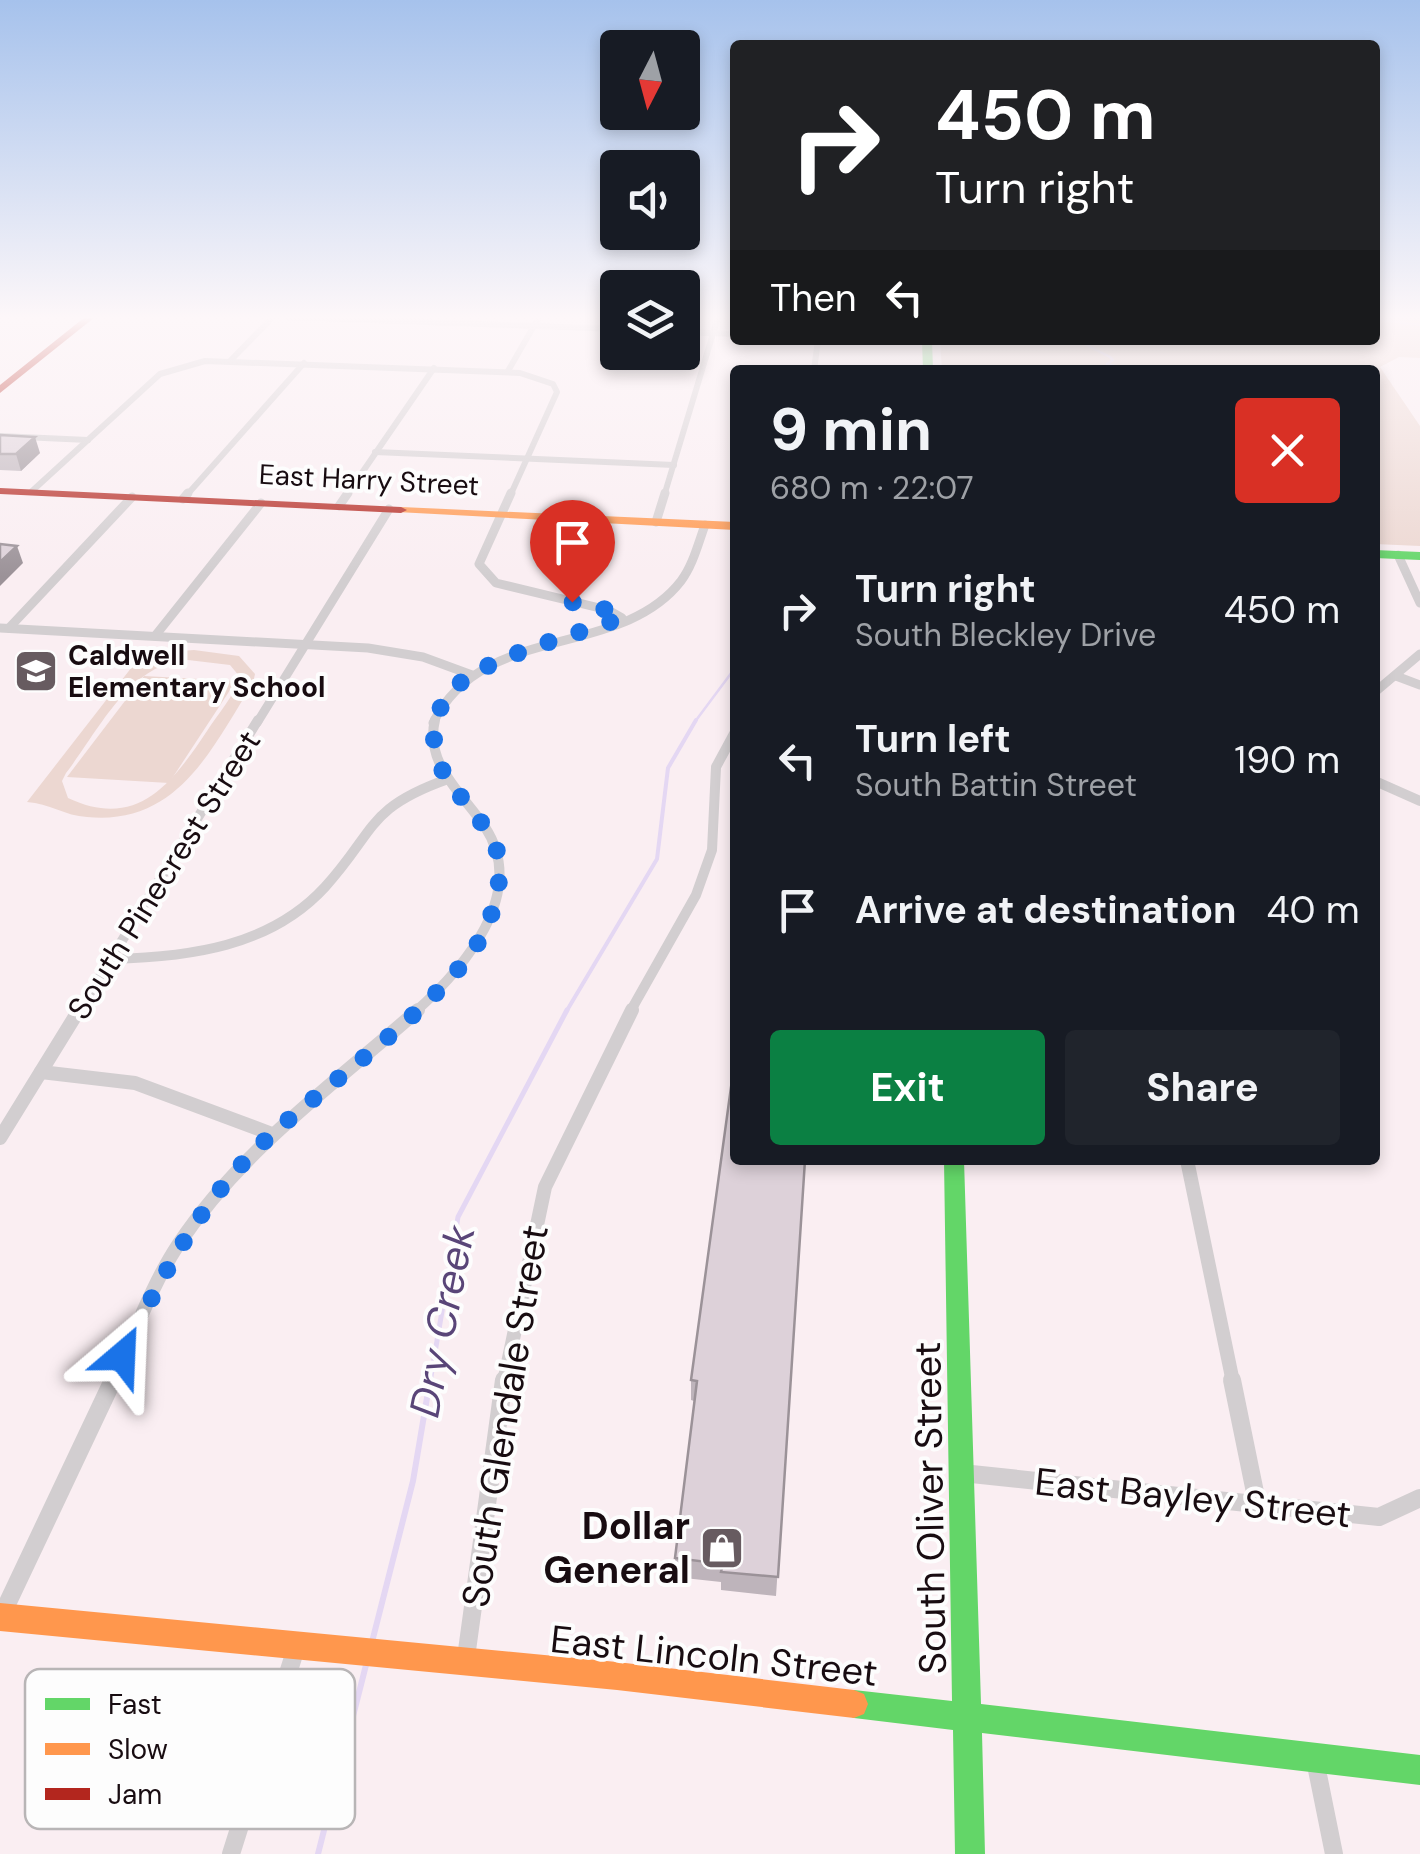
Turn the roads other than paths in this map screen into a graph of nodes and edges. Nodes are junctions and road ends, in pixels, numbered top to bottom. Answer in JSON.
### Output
{"nodes":[{"id":1,"x":128,"y":404,"type":"edge"},
{"id":2,"x":268,"y":404,"type":"edge"},
{"id":3,"x":409,"y":404,"type":"edge"},
{"id":4,"x":551,"y":404,"type":"edge"},
{"id":5,"x":692,"y":404,"type":"edge"},
{"id":6,"x":0,"y":436,"type":"edge"},
{"id":7,"x":88,"y":440,"type":"junction"},
{"id":8,"x":375,"y":452,"type":"junction"},
{"id":9,"x":524,"y":459,"type":"junction"},
{"id":10,"x":674,"y":466,"type":"junction"},
{"id":11,"x":0,"y":491,"type":"edge"},
{"id":12,"x":31,"y":492,"type":"junction"},
{"id":13,"x":132,"y":497,"type":"junction"},
{"id":14,"x":183,"y":499,"type":"junction"},
{"id":15,"x":261,"y":503,"type":"junction"},
{"id":16,"x":339,"y":506,"type":"junction"},
{"id":17,"x":390,"y":509,"type":"junction"},
{"id":18,"x":502,"y":514,"type":"junction"},
{"id":19,"x":656,"y":522,"type":"junction"},
{"id":20,"x":705,"y":525,"type":"junction"},
{"id":21,"x":730,"y":526,"type":"edge"},
{"id":22,"x":1380,"y":554,"type":"edge"},
{"id":23,"x":1398,"y":556,"type":"junction"},
{"id":24,"x":1420,"y":556,"type":"edge"},
{"id":25,"x":1420,"y":603,"type":"edge"},
{"id":26,"x":622,"y":618,"type":"junction"},
{"id":27,"x":5,"y":628,"type":"edge"},
{"id":28,"x":155,"y":636,"type":"junction"},
{"id":29,"x":305,"y":645,"type":"junction"},
{"id":30,"x":1420,"y":654,"type":"edge"},
{"id":31,"x":472,"y":675,"type":"junction"},
{"id":32,"x":1396,"y":676,"type":"junction"},
{"id":33,"x":1420,"y":685,"type":"edge"},
{"id":34,"x":1380,"y":688,"type":"edge"},
{"id":35,"x":730,"y":741,"type":"edge"},
{"id":36,"x":448,"y":779,"type":"junction"},
{"id":37,"x":1380,"y":783,"type":"edge"},
{"id":38,"x":1420,"y":801,"type":"edge"},
{"id":39,"x":112,"y":959,"type":"junction"},
{"id":40,"x":41,"y":1072,"type":"junction"},
{"id":41,"x":272,"y":1134,"type":"junction"},
{"id":42,"x":0,"y":1138,"type":"edge"},
{"id":43,"x":954,"y":1165,"type":"edge"},
{"id":44,"x":1188,"y":1165,"type":"edge"},
{"id":45,"x":962,"y":1473,"type":"junction"},
{"id":46,"x":1420,"y":1498,"type":"edge"},
{"id":47,"x":1258,"y":1507,"type":"junction"},
{"id":48,"x":0,"y":1618,"type":"edge"},
{"id":49,"x":296,"y":1648,"type":"junction"},
{"id":50,"x":465,"y":1665,"type":"junction"},
{"id":51,"x":289,"y":1669,"type":"edge"},
{"id":52,"x":967,"y":1715,"type":"junction"},
{"id":53,"x":1315,"y":1757,"type":"junction"},
{"id":54,"x":1420,"y":1770,"type":"edge"},
{"id":55,"x":239,"y":1829,"type":"edge"},
{"id":56,"x":231,"y":1854,"type":"edge"},
{"id":57,"x":970,"y":1854,"type":"edge"},
{"id":58,"x":1334,"y":1854,"type":"edge"}],
"edges":[{"from":1,"to":7,"type":"street"},
{"from":2,"to":14,"type":"street"},
{"from":3,"to":8,"type":"street"},
{"from":4,"to":9,"type":"street"},
{"from":5,"to":10,"type":"street"},
{"from":6,"to":7,"type":"street"},
{"from":7,"to":12,"type":"street"},
{"from":8,"to":9,"type":"street"},
{"from":8,"to":16,"type":"street"},
{"from":9,"to":10,"type":"street"},
{"from":9,"to":18,"type":"street"},
{"from":10,"to":19,"type":"street"},
{"from":11,"to":12,"type":"main road","name":"East Harry Street"},
{"from":12,"to":13,"type":"main road","name":"East Harry Street"},
{"from":13,"to":14,"type":"main road","name":"East Harry Street"},
{"from":13,"to":27,"type":"street"},
{"from":14,"to":15,"type":"main road","name":"East Harry Street"},
{"from":15,"to":16,"type":"main road","name":"East Harry Street"},
{"from":15,"to":28,"type":"street"},
{"from":16,"to":17,"type":"main road","name":"East Harry Street"},
{"from":17,"to":18,"type":"main road","name":"East Harry Street"},
{"from":17,"to":29,"type":"street","name":"South Pinecrest Street"},
{"from":18,"to":19,"type":"main road","name":"East Harry Street"},
{"from":18,"to":26,"type":"street"},
{"from":19,"to":20,"type":"main road","name":"East Harry Street"},
{"from":20,"to":21,"type":"main road","name":"East Harry Street"},
{"from":20,"to":26,"type":"street"},
{"from":22,"to":23,"type":"main road"},
{"from":23,"to":24,"type":"main road"},
{"from":23,"to":25,"type":"street"},
{"from":26,"to":31,"type":"street"},
{"from":27,"to":28,"type":"street"},
{"from":28,"to":29,"type":"street"},
{"from":29,"to":31,"type":"street"},
{"from":29,"to":39,"type":"street","name":"South Pinecrest Street"},
{"from":30,"to":32,"type":"street"},
{"from":31,"to":36,"type":"street"},
{"from":32,"to":33,"type":"street"},
{"from":32,"to":34,"type":"street"},
{"from":35,"to":50,"type":"street","name":"South Glendale Street"},
{"from":36,"to":39,"type":"street"},
{"from":36,"to":41,"type":"street"},
{"from":37,"to":38,"type":"street"},
{"from":39,"to":40,"type":"street","name":"South Pinecrest Street"},
{"from":40,"to":41,"type":"street"},
{"from":40,"to":42,"type":"street","name":"South Pinecrest Street"},
{"from":41,"to":48,"type":"street"},
{"from":43,"to":45,"type":"main road","name":"South Oliver Street"},
{"from":44,"to":47,"type":"street"},
{"from":45,"to":47,"type":"street","name":"East Bayley Street"},
{"from":45,"to":52,"type":"main road","name":"South Oliver Street"},
{"from":46,"to":47,"type":"street","name":"East Bayley Street"},
{"from":48,"to":49,"type":"main road","name":"East Lincoln Street"},
{"from":49,"to":50,"type":"main road","name":"East Lincoln Street"},
{"from":49,"to":51,"type":"street"},
{"from":50,"to":52,"type":"main road","name":"East Lincoln Street"},
{"from":52,"to":53,"type":"main road","name":"East Lincoln Street"},
{"from":52,"to":57,"type":"main road","name":"South Oliver Street"},
{"from":53,"to":54,"type":"main road","name":"East Lincoln Street"},
{"from":53,"to":58,"type":"street"},
{"from":55,"to":56,"type":"street"}]}
